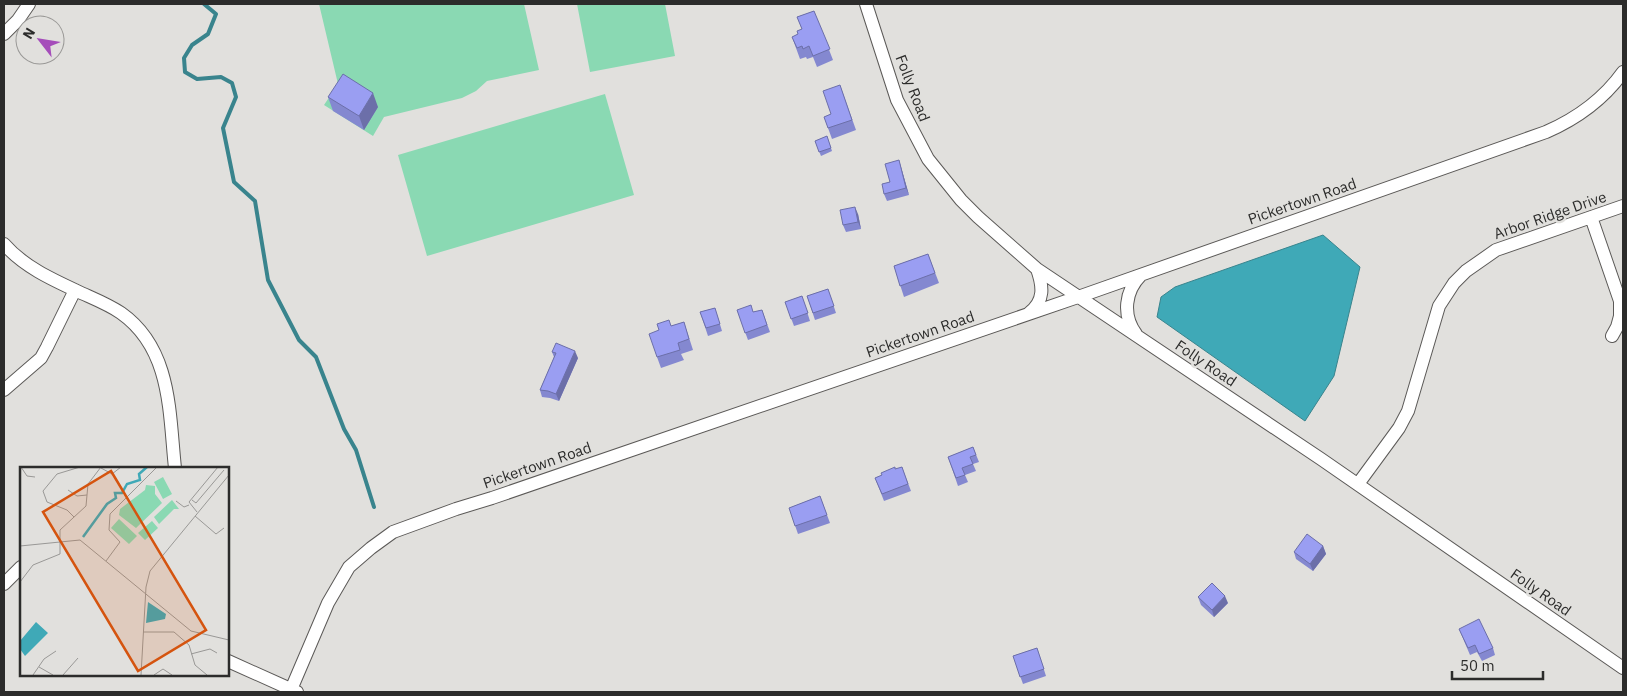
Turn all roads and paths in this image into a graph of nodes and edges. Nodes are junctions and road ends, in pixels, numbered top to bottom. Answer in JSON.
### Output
{"nodes":[{"id":1,"x":29,"y":4,"type":"edge"},
{"id":2,"x":866,"y":4,"type":"edge"},
{"id":3,"x":4,"y":34,"type":"edge"},
{"id":4,"x":1623,"y":72,"type":"edge"},
{"id":5,"x":1623,"y":206,"type":"edge"},
{"id":6,"x":1591,"y":217,"type":"junction"},
{"id":7,"x":4,"y":244,"type":"edge"},
{"id":8,"x":1037,"y":269,"type":"junction"},
{"id":9,"x":1140,"y":275,"type":"junction"},
{"id":10,"x":74,"y":290,"type":"junction"},
{"id":11,"x":1078,"y":297,"type":"junction"},
{"id":12,"x":1029,"y":313,"type":"junction"},
{"id":13,"x":1612,"y":336,"type":"dead end"},
{"id":14,"x":1139,"y":338,"type":"junction"},
{"id":15,"x":4,"y":390,"type":"edge"},
{"id":16,"x":175,"y":467,"type":"edge"},
{"id":17,"x":1358,"y":484,"type":"junction"},
{"id":18,"x":20,"y":569,"type":"edge"},
{"id":19,"x":4,"y":584,"type":"edge"},
{"id":20,"x":229,"y":662,"type":"edge"},
{"id":21,"x":1623,"y":668,"type":"edge"},
{"id":22,"x":293,"y":691,"type":"edge"}],
"edges":[{"from":1,"to":3,"type":"street"},
{"from":2,"to":8,"type":"street","name":"Folly Road"},
{"from":4,"to":9,"type":"street","name":"Pickertown Road"},
{"from":5,"to":6,"type":"street","name":"Arbor Ridge Drive"},
{"from":6,"to":13,"type":"street"},
{"from":6,"to":17,"type":"street","name":"Arbor Ridge Drive"},
{"from":7,"to":10,"type":"street"},
{"from":8,"to":11,"type":"street","name":"Folly Road"},
{"from":8,"to":12,"type":"street"},
{"from":9,"to":11,"type":"street","name":"Pickertown Road"},
{"from":9,"to":14,"type":"street"},
{"from":10,"to":15,"type":"street"},
{"from":10,"to":16,"type":"street"},
{"from":11,"to":12,"type":"street","name":"Pickertown Road"},
{"from":11,"to":14,"type":"street","name":"Folly Road"},
{"from":12,"to":22,"type":"street","name":"Pickertown Road"},
{"from":14,"to":17,"type":"street","name":"Folly Road"},
{"from":17,"to":21,"type":"street","name":"Folly Road"},
{"from":18,"to":19,"type":"street"},
{"from":20,"to":22,"type":"street"}]}
